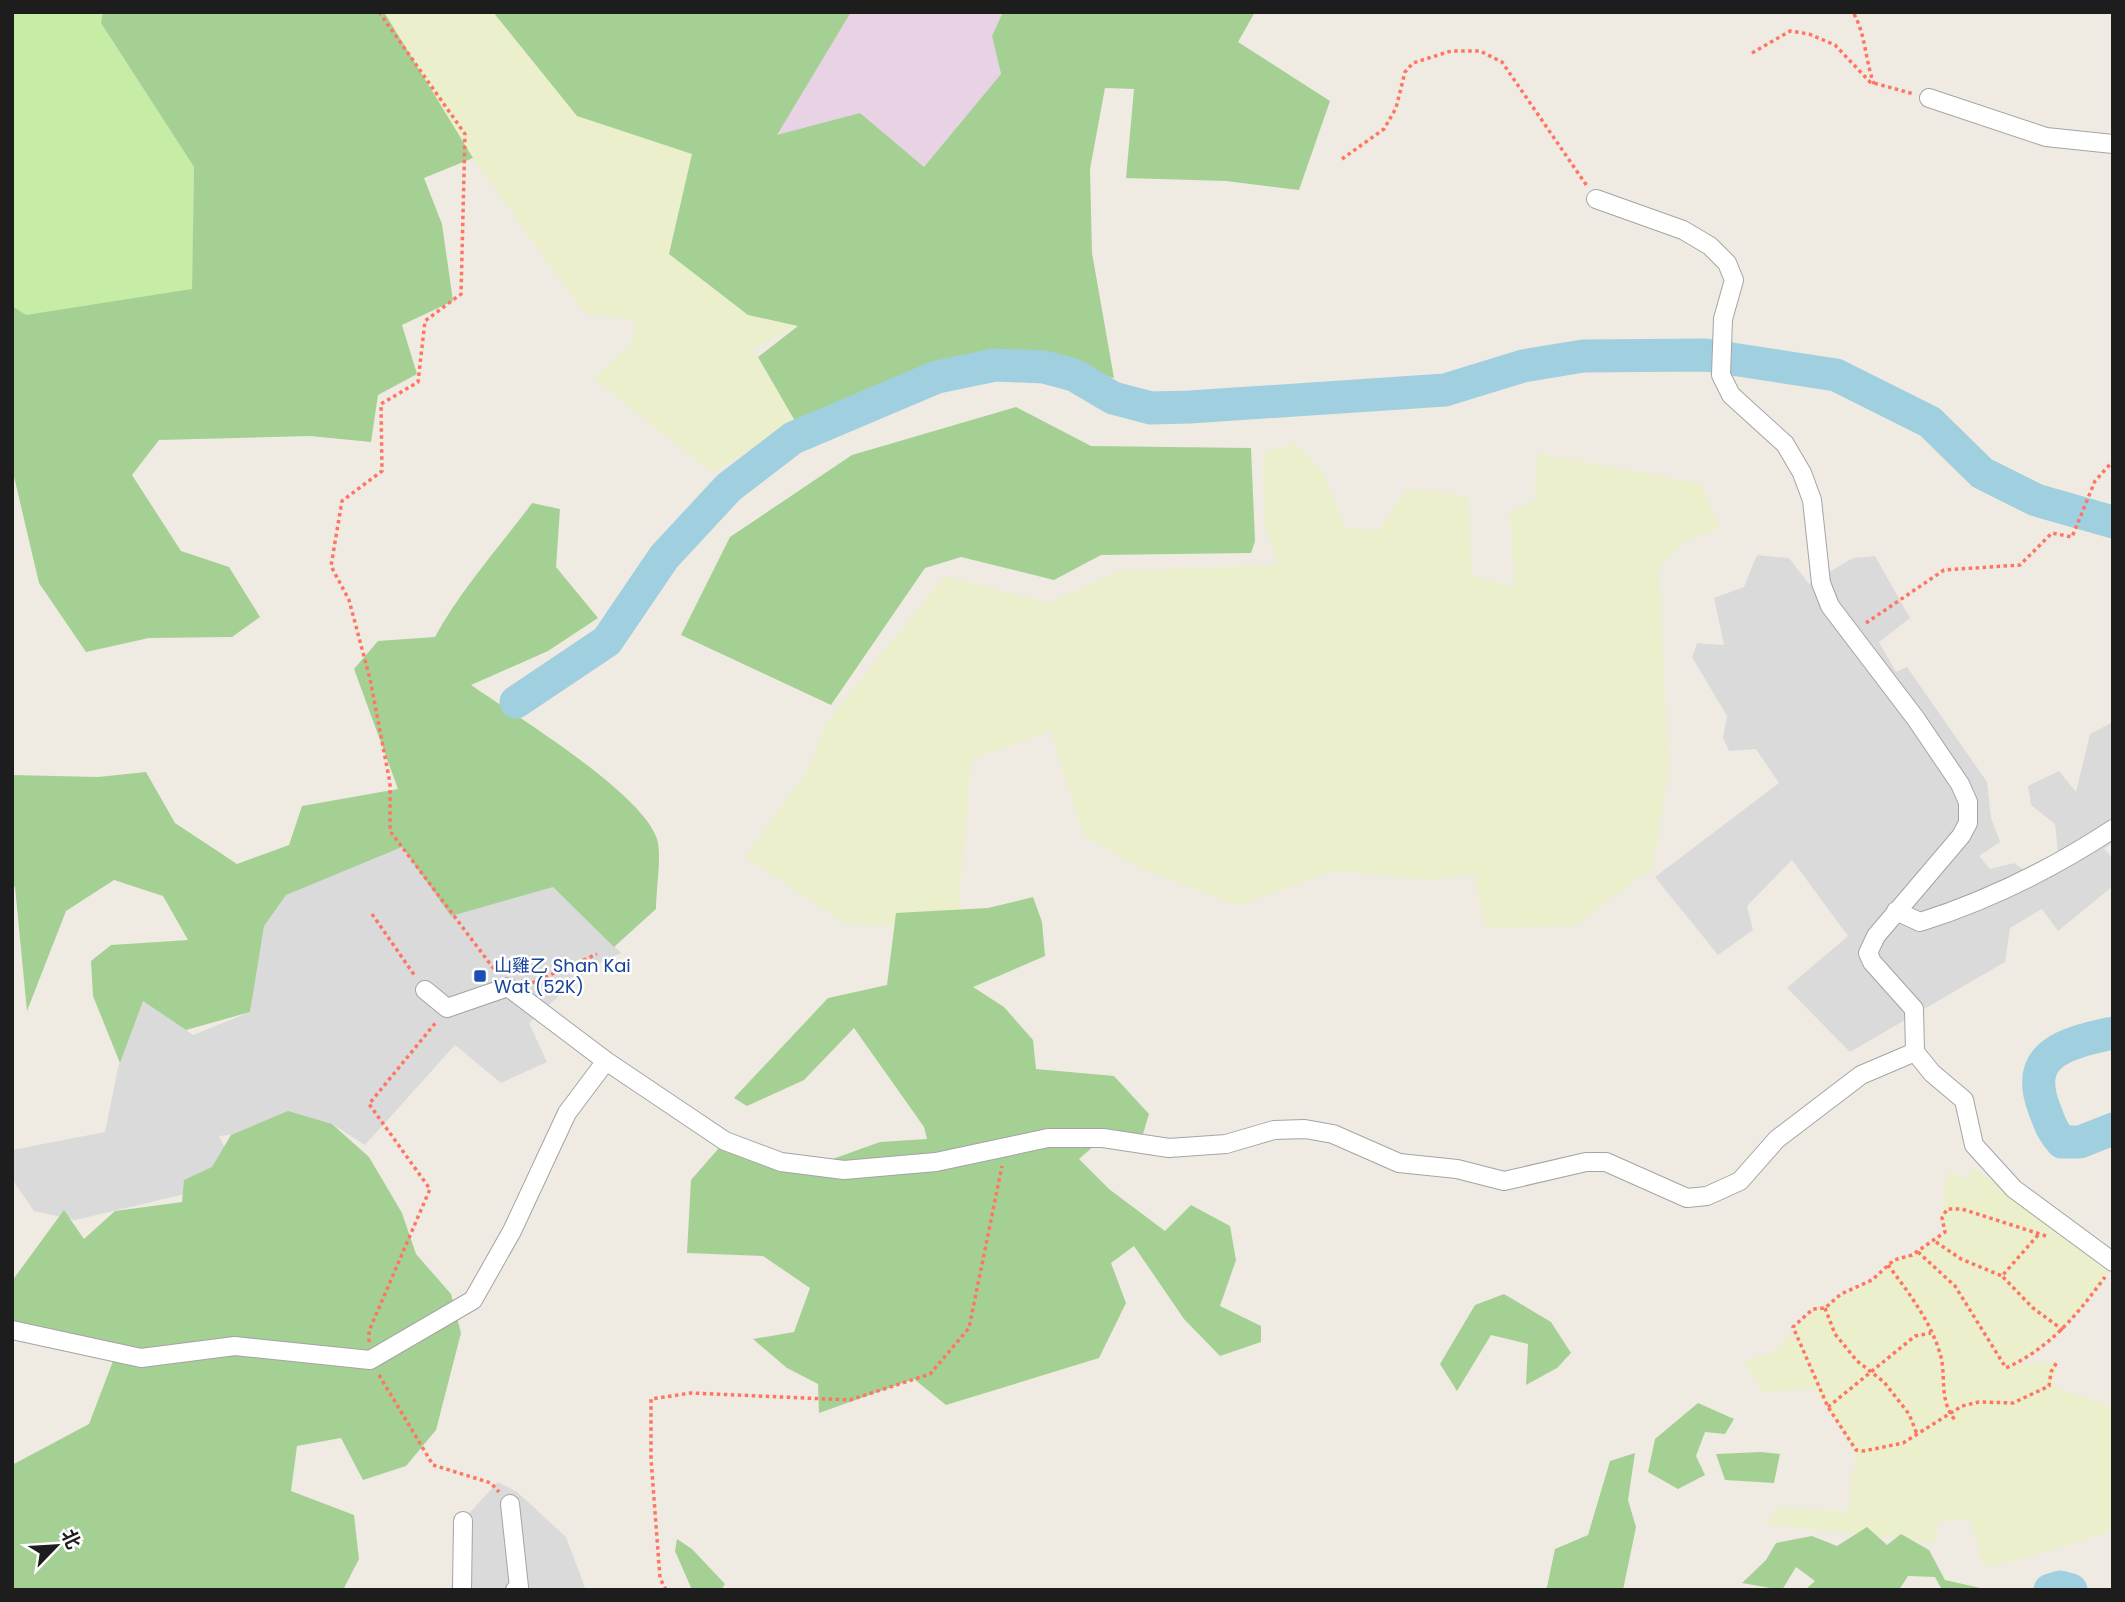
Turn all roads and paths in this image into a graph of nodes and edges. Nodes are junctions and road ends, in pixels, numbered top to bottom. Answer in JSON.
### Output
{"nodes":[{"id":1,"x":379,"y":12,"type":"edge"},
{"id":2,"x":1854,"y":14,"type":"dead end"},
{"id":3,"x":1752,"y":53,"type":"dead end"},
{"id":4,"x":1874,"y":84,"type":"junction"},
{"id":5,"x":1929,"y":98,"type":"joint"},
{"id":6,"x":2113,"y":144,"type":"edge"},
{"id":7,"x":1342,"y":159,"type":"dead end"},
{"id":8,"x":1596,"y":199,"type":"joint"},
{"id":9,"x":2113,"y":461,"type":"edge"},
{"id":10,"x":1850,"y":635,"type":"junction"},
{"id":11,"x":2113,"y":829,"type":"edge"},
{"id":12,"x":1896,"y":911,"type":"junction"},
{"id":13,"x":372,"y":914,"type":"dead end"},
{"id":14,"x":597,"y":954,"type":"dead end"},
{"id":15,"x":508,"y":987,"type":"junction"},
{"id":16,"x":425,"y":990,"type":"joint"},
{"id":17,"x":447,"y":1008,"type":"junction"},
{"id":18,"x":1915,"y":1052,"type":"junction"},
{"id":19,"x":606,"y":1061,"type":"junction"},
{"id":20,"x":1005,"y":1149,"type":"junction"},
{"id":21,"x":2038,"y":1235,"type":"junction"},
{"id":22,"x":2055,"y":1237,"type":"dead end"},
{"id":23,"x":1936,"y":1241,"type":"junction"},
{"id":24,"x":1917,"y":1252,"type":"junction"},
{"id":25,"x":2112,"y":1261,"type":"edge"},
{"id":26,"x":1888,"y":1265,"type":"junction"},
{"id":27,"x":2002,"y":1276,"type":"junction"},
{"id":28,"x":1825,"y":1308,"type":"junction"},
{"id":29,"x":12,"y":1330,"type":"edge"},
{"id":30,"x":2063,"y":1330,"type":"junction"},
{"id":31,"x":1931,"y":1333,"type":"junction"},
{"id":32,"x":370,"y":1360,"type":"junction"},
{"id":33,"x":2057,"y":1362,"type":"dead end"},
{"id":34,"x":1828,"y":1407,"type":"junction"},
{"id":35,"x":1951,"y":1414,"type":"junction"},
{"id":36,"x":1955,"y":1420,"type":"dead end"},
{"id":37,"x":1917,"y":1435,"type":"junction"},
{"id":38,"x":510,"y":1504,"type":"joint"},
{"id":39,"x":463,"y":1521,"type":"dead end"},
{"id":40,"x":462,"y":1590,"type":"edge"},
{"id":41,"x":515,"y":1590,"type":"edge"},
{"id":42,"x":666,"y":1590,"type":"edge"}],
"edges":[{"from":1,"to":15,"type":"path"},
{"from":2,"to":4,"type":"path"},
{"from":3,"to":4,"type":"path"},
{"from":4,"to":5,"type":"path"},
{"from":5,"to":6,"type":"street"},
{"from":7,"to":8,"type":"path"},
{"from":8,"to":10,"type":"street"},
{"from":9,"to":10,"type":"path"},
{"from":10,"to":12,"type":"street"},
{"from":11,"to":12,"type":"street"},
{"from":12,"to":18,"type":"street"},
{"from":13,"to":16,"type":"path"},
{"from":14,"to":15,"type":"path"},
{"from":15,"to":17,"type":"street"},
{"from":15,"to":19,"type":"street"},
{"from":16,"to":17,"type":"street"},
{"from":17,"to":32,"type":"path"},
{"from":18,"to":20,"type":"street"},
{"from":18,"to":25,"type":"street"},
{"from":19,"to":20,"type":"street"},
{"from":19,"to":32,"type":"street"},
{"from":20,"to":42,"type":"path"},
{"from":21,"to":22,"type":"path"},
{"from":21,"to":23,"type":"path"},
{"from":21,"to":27,"type":"path"},
{"from":23,"to":24,"type":"path"},
{"from":23,"to":27,"type":"path"},
{"from":24,"to":26,"type":"path"},
{"from":24,"to":30,"type":"path"},
{"from":25,"to":30,"type":"path"},
{"from":26,"to":28,"type":"path"},
{"from":26,"to":31,"type":"path"},
{"from":27,"to":30,"type":"path"},
{"from":28,"to":34,"type":"path"},
{"from":28,"to":37,"type":"path"},
{"from":29,"to":32,"type":"street"},
{"from":31,"to":34,"type":"path"},
{"from":31,"to":35,"type":"path"},
{"from":32,"to":38,"type":"path"},
{"from":33,"to":35,"type":"path"},
{"from":34,"to":37,"type":"path"},
{"from":35,"to":36,"type":"path"},
{"from":35,"to":37,"type":"path"},
{"from":38,"to":41,"type":"street"},
{"from":39,"to":40,"type":"street"}]}
